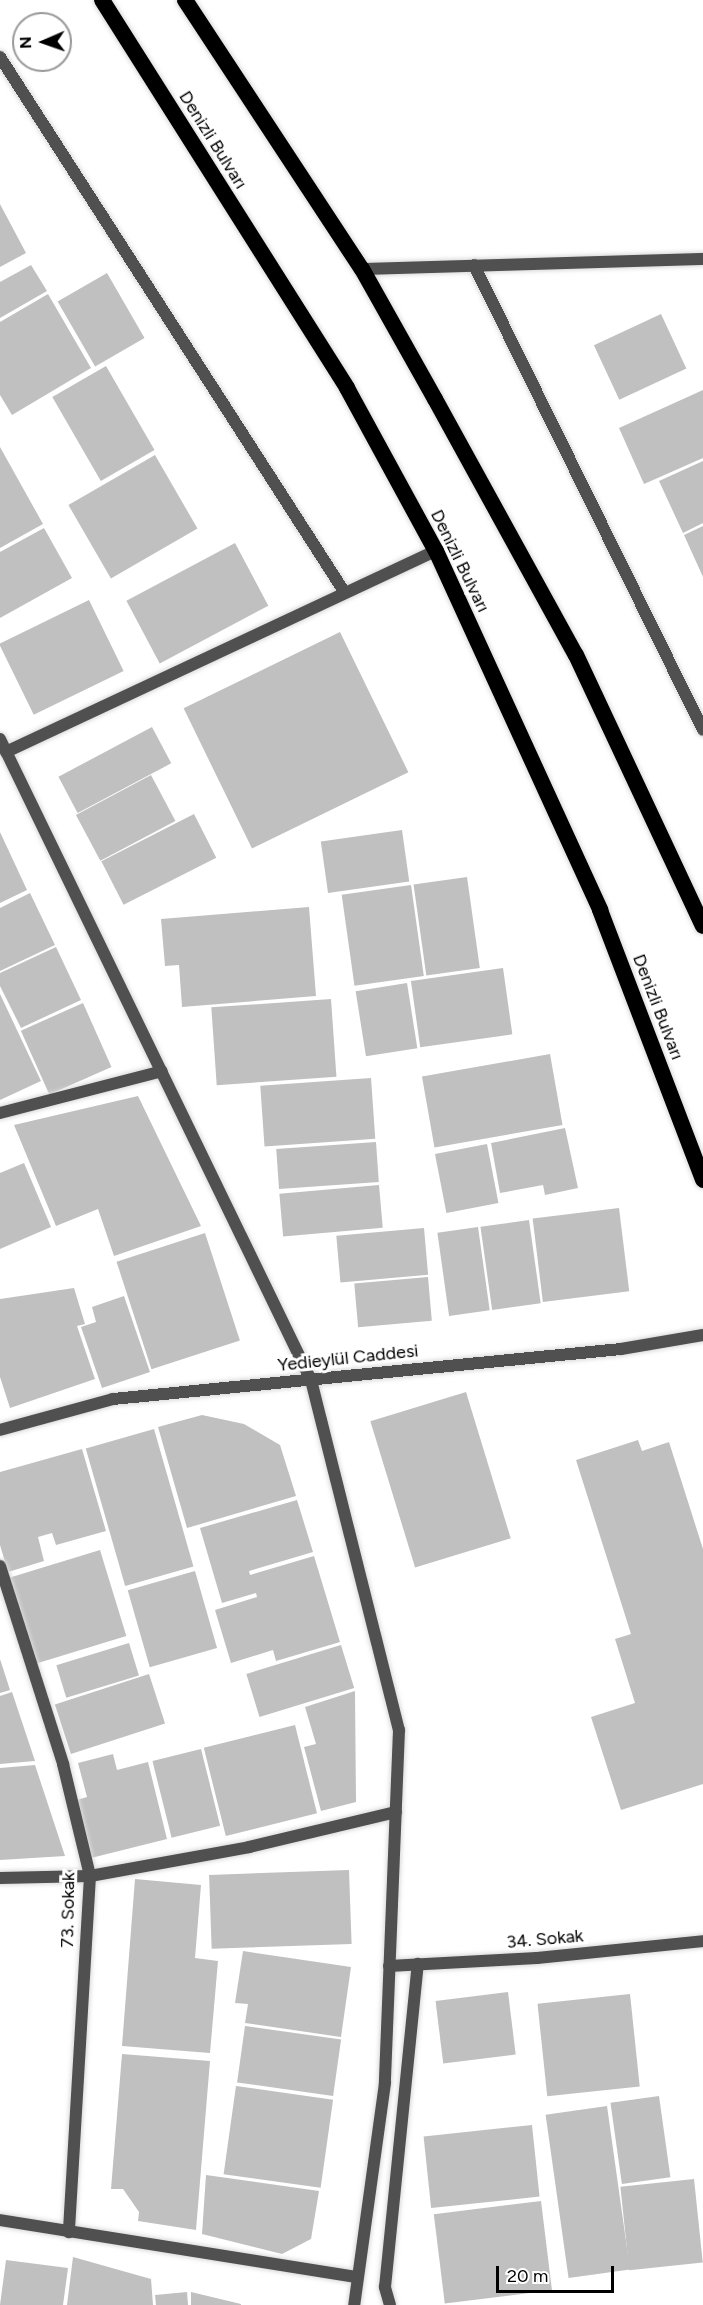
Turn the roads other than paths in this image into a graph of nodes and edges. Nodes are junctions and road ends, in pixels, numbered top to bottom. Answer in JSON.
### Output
{"nodes":[{"id":1,"x":102,"y":0,"type":"edge"},
{"id":2,"x":185,"y":0,"type":"edge"},
{"id":3,"x":0,"y":57,"type":"edge"},
{"id":4,"x":703,"y":259,"type":"edge"},
{"id":5,"x":474,"y":265,"type":"junction"},
{"id":6,"x":362,"y":268,"type":"junction"},
{"id":7,"x":436,"y":551,"type":"junction"},
{"id":8,"x":345,"y":593,"type":"junction"},
{"id":9,"x":703,"y":730,"type":"edge"},
{"id":10,"x":0,"y":739,"type":"edge"},
{"id":11,"x":6,"y":752,"type":"junction"},
{"id":12,"x":703,"y":926,"type":"edge"},
{"id":13,"x":162,"y":1071,"type":"junction"},
{"id":14,"x":0,"y":1113,"type":"edge"},
{"id":15,"x":703,"y":1180,"type":"edge"},
{"id":16,"x":703,"y":1335,"type":"edge"},
{"id":17,"x":311,"y":1380,"type":"junction"},
{"id":18,"x":0,"y":1430,"type":"edge"},
{"id":19,"x":0,"y":1566,"type":"edge"},
{"id":20,"x":396,"y":1812,"type":"junction"},
{"id":21,"x":90,"y":1876,"type":"junction"},
{"id":22,"x":0,"y":1878,"type":"edge"},
{"id":23,"x":703,"y":1941,"type":"edge"},
{"id":24,"x":418,"y":1964,"type":"junction"},
{"id":25,"x":390,"y":1966,"type":"junction"},
{"id":26,"x":0,"y":2220,"type":"edge"},
{"id":27,"x":69,"y":2232,"type":"junction"},
{"id":28,"x":356,"y":2277,"type":"junction"},
{"id":29,"x":354,"y":2305,"type":"edge"},
{"id":30,"x":390,"y":2305,"type":"edge"}],
"edges":[{"from":1,"to":7,"type":"highway","name":"Denizli Bulvarı"},
{"from":2,"to":6,"type":"highway"},
{"from":3,"to":8,"type":"street"},
{"from":4,"to":5,"type":"street"},
{"from":5,"to":6,"type":"street"},
{"from":5,"to":9,"type":"street"},
{"from":6,"to":12,"type":"highway"},
{"from":7,"to":8,"type":"street"},
{"from":7,"to":15,"type":"highway","name":"Denizli Bulvarı"},
{"from":8,"to":11,"type":"street"},
{"from":10,"to":11,"type":"street"},
{"from":11,"to":13,"type":"street"},
{"from":13,"to":14,"type":"street"},
{"from":13,"to":17,"type":"street"},
{"from":16,"to":17,"type":"street","name":"Yedieylül Caddesi"},
{"from":17,"to":18,"type":"street","name":"Yedieylül Caddesi"},
{"from":17,"to":20,"type":"street"},
{"from":19,"to":21,"type":"street","name":"73. Sokak"},
{"from":20,"to":21,"type":"street"},
{"from":20,"to":25,"type":"street"},
{"from":21,"to":22,"type":"street"},
{"from":21,"to":27,"type":"street","name":"73. Sokak"},
{"from":23,"to":24,"type":"street","name":"34. Sokak"},
{"from":24,"to":25,"type":"street","name":"34. Sokak"},
{"from":24,"to":30,"type":"street"},
{"from":25,"to":28,"type":"street"},
{"from":26,"to":27,"type":"street"},
{"from":27,"to":28,"type":"street"},
{"from":28,"to":29,"type":"street"}]}
